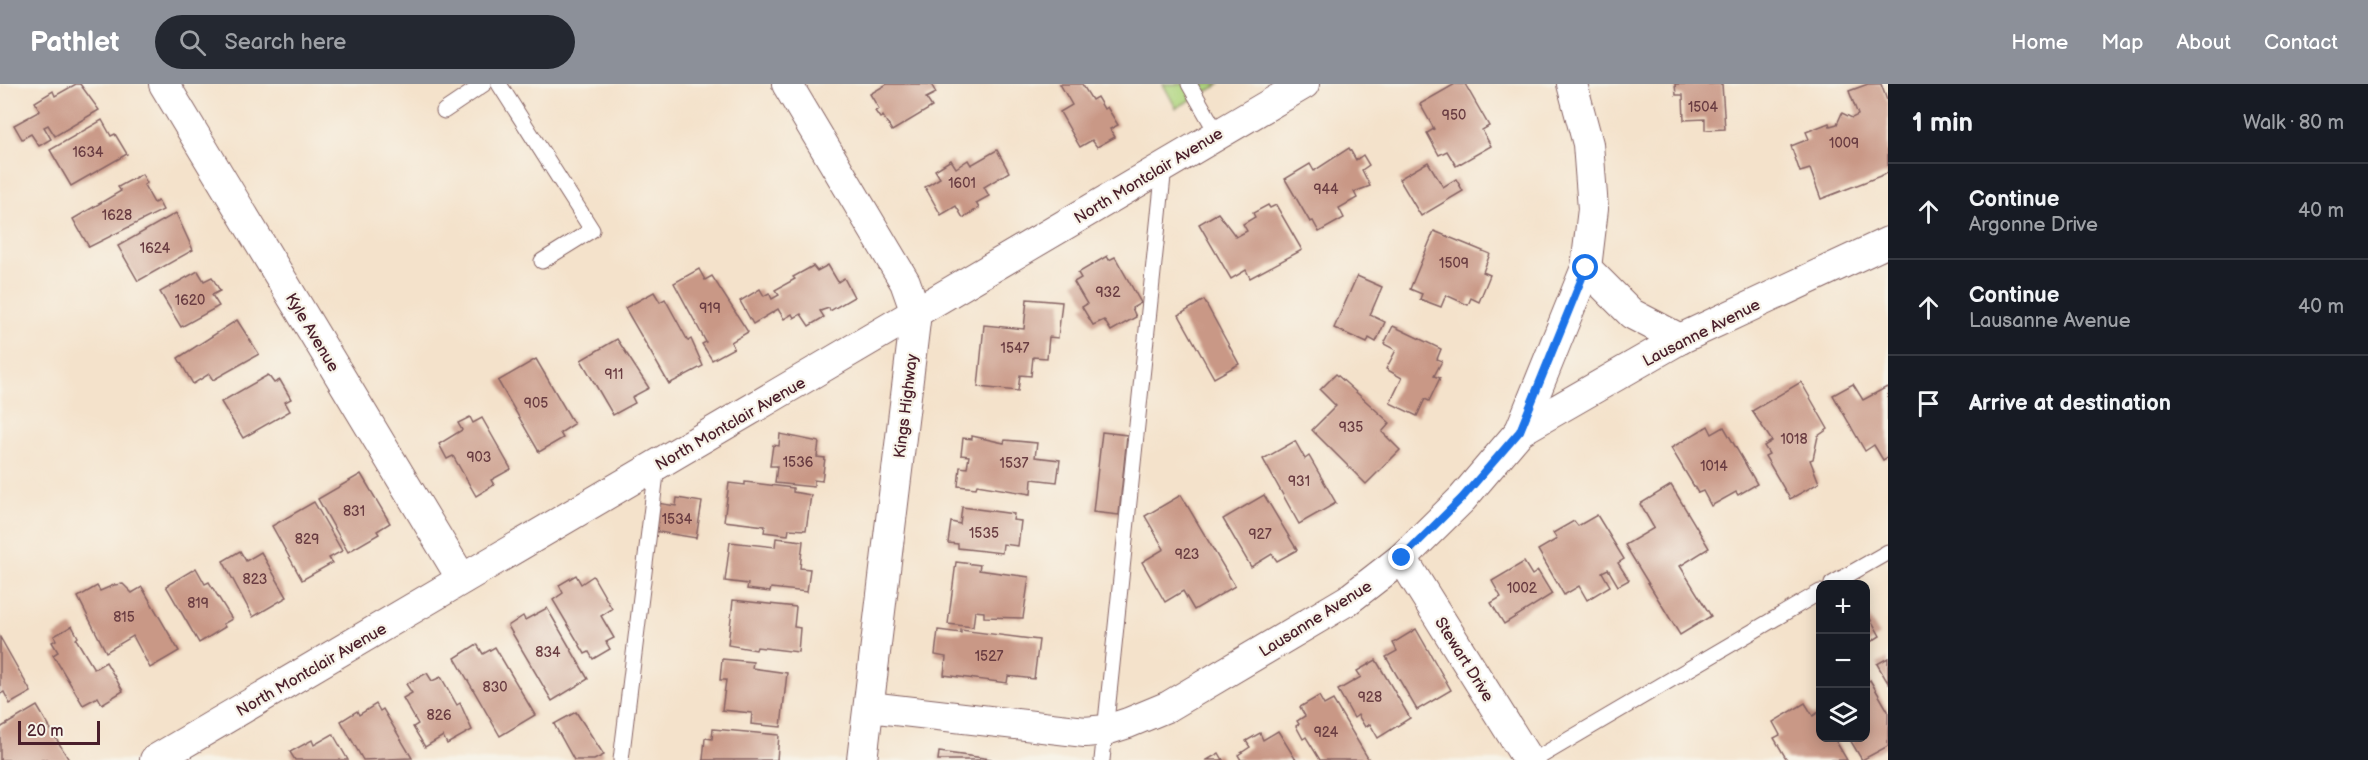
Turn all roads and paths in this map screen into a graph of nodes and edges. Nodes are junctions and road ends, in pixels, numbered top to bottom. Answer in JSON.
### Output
{"nodes":[{"id":1,"x":164,"y":84,"type":"edge"},
{"id":2,"x":484,"y":84,"type":"edge"},
{"id":3,"x":499,"y":84,"type":"edge"},
{"id":4,"x":787,"y":84,"type":"edge"},
{"id":5,"x":1189,"y":84,"type":"edge"},
{"id":6,"x":1304,"y":84,"type":"edge"},
{"id":7,"x":1572,"y":84,"type":"edge"},
{"id":8,"x":444,"y":111,"type":"dead end"},
{"id":9,"x":1218,"y":135,"type":"junction"},
{"id":10,"x":1164,"y":166,"type":"junction"},
{"id":11,"x":1888,"y":242,"type":"edge"},
{"id":12,"x":542,"y":261,"type":"dead end"},
{"id":13,"x":1586,"y":268,"type":"junction"},
{"id":14,"x":916,"y":313,"type":"junction"},
{"id":15,"x":1680,"y":339,"type":"junction"},
{"id":16,"x":1520,"y":431,"type":"junction"},
{"id":17,"x":657,"y":466,"type":"junction"},
{"id":18,"x":1888,"y":552,"type":"edge"},
{"id":19,"x":1402,"y":558,"type":"junction"},
{"id":20,"x":462,"y":579,"type":"junction"},
{"id":21,"x":1841,"y":580,"type":"edge"},
{"id":22,"x":1816,"y":595,"type":"edge"},
{"id":23,"x":868,"y":707,"type":"junction"},
{"id":24,"x":1106,"y":730,"type":"junction"},
{"id":25,"x":155,"y":760,"type":"edge"},
{"id":26,"x":621,"y":760,"type":"edge"},
{"id":27,"x":862,"y":760,"type":"edge"},
{"id":28,"x":1102,"y":760,"type":"edge"},
{"id":29,"x":1528,"y":760,"type":"edge"},
{"id":30,"x":1534,"y":760,"type":"edge"}],
"edges":[{"from":1,"to":20,"type":"street","name":"Kyle Avenue"},
{"from":2,"to":8,"type":"lane"},
{"from":3,"to":12,"type":"lane"},
{"from":4,"to":14,"type":"street","name":"Kings Highway"},
{"from":5,"to":9,"type":"lane"},
{"from":6,"to":9,"type":"street","name":"North Montclair Avenue"},
{"from":7,"to":13,"type":"street"},
{"from":9,"to":10,"type":"street","name":"North Montclair Avenue"},
{"from":10,"to":14,"type":"street","name":"North Montclair Avenue"},
{"from":10,"to":24,"type":"lane"},
{"from":11,"to":15,"type":"street","name":"Lausanne Avenue"},
{"from":13,"to":15,"type":"street"},
{"from":13,"to":16,"type":"street"},
{"from":14,"to":17,"type":"street","name":"North Montclair Avenue"},
{"from":14,"to":23,"type":"street","name":"Kings Highway"},
{"from":15,"to":16,"type":"street","name":"Lausanne Avenue"},
{"from":16,"to":19,"type":"street","name":"Lausanne Avenue"},
{"from":17,"to":20,"type":"street","name":"North Montclair Avenue"},
{"from":17,"to":26,"type":"lane"},
{"from":18,"to":21,"type":"lane"},
{"from":19,"to":24,"type":"street","name":"Lausanne Avenue"},
{"from":19,"to":29,"type":"street","name":"Stewart Drive"},
{"from":20,"to":25,"type":"street","name":"North Montclair Avenue"},
{"from":22,"to":30,"type":"lane"},
{"from":23,"to":24,"type":"street","name":"Lausanne Avenue"},
{"from":23,"to":27,"type":"street","name":"Kings Highway"},
{"from":24,"to":28,"type":"lane"}]}
